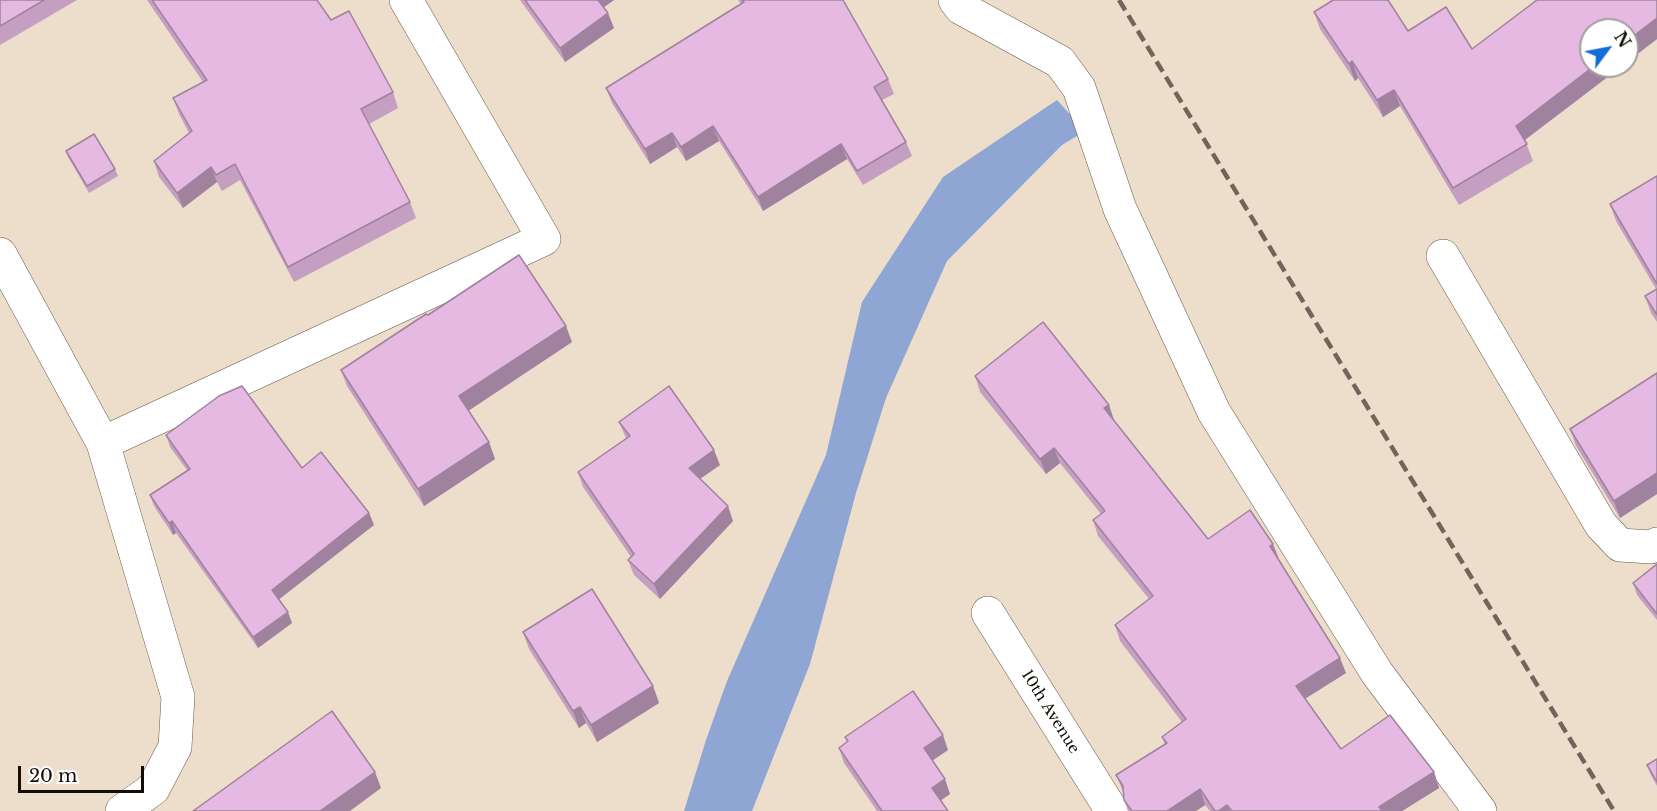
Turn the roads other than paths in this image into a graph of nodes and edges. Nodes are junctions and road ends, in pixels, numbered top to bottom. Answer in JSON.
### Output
{"nodes":[{"id":1,"x":406,"y":0,"type":"edge"},
{"id":2,"x":955,"y":0,"type":"edge"},
{"id":3,"x":0,"y":254,"type":"edge"},
{"id":4,"x":1443,"y":256,"type":"dead end"},
{"id":5,"x":103,"y":443,"type":"junction"},
{"id":6,"x":1657,"y":544,"type":"edge"},
{"id":7,"x":988,"y":613,"type":"dead end"},
{"id":8,"x":122,"y":811,"type":"edge"},
{"id":9,"x":1112,"y":811,"type":"edge"},
{"id":10,"x":1480,"y":811,"type":"edge"}],
"edges":[{"from":1,"to":5,"type":"street"},
{"from":2,"to":10,"type":"street"},
{"from":3,"to":5,"type":"street"},
{"from":4,"to":6,"type":"street"},
{"from":5,"to":8,"type":"street"},
{"from":7,"to":9,"type":"street","name":"10th Avenue"}]}
